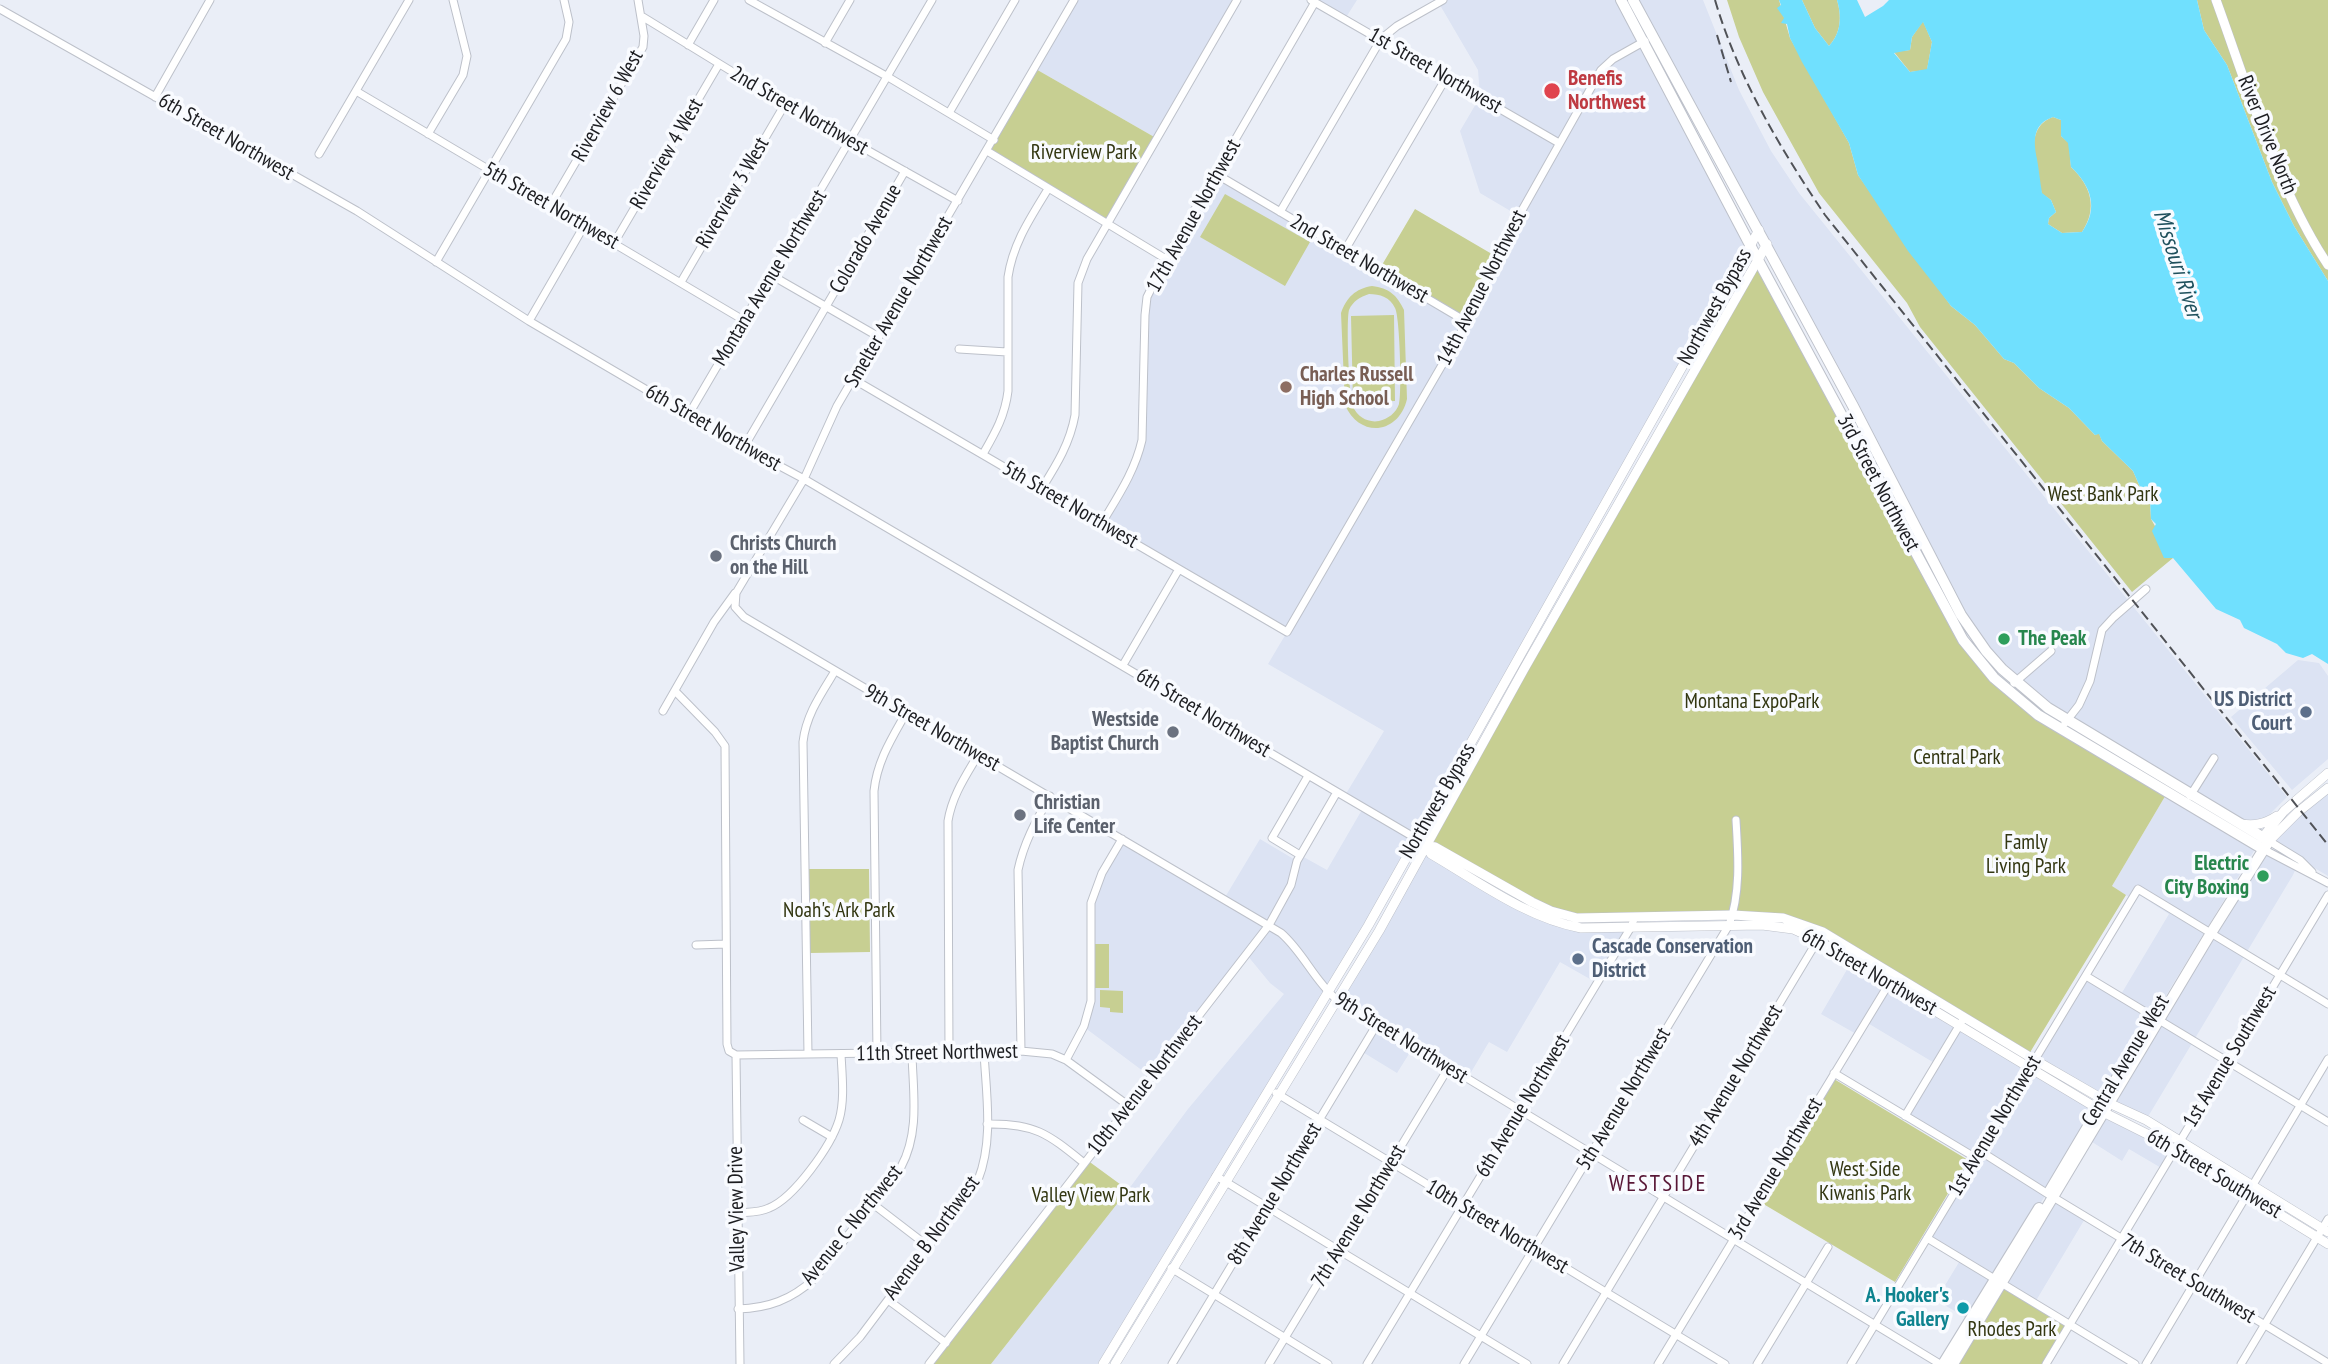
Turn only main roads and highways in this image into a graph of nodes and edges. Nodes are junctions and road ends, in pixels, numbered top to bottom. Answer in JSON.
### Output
{"nodes":[{"id":1,"x":1621,"y":0,"type":"edge"},
{"id":2,"x":1633,"y":0,"type":"edge"},
{"id":3,"x":2216,"y":0,"type":"edge"},
{"id":4,"x":1648,"y":39,"type":"junction"},
{"id":5,"x":1759,"y":230,"type":"junction"},
{"id":6,"x":1750,"y":244,"type":"junction"},
{"id":7,"x":1766,"y":244,"type":"junction"},
{"id":8,"x":1758,"y":260,"type":"junction"},
{"id":9,"x":2328,"y":265,"type":"edge"},
{"id":10,"x":2011,"y":686,"type":"junction"},
{"id":11,"x":2328,"y":773,"type":"edge"},
{"id":12,"x":2328,"y":788,"type":"edge"},
{"id":13,"x":2189,"y":799,"type":"junction"},
{"id":14,"x":2284,"y":811,"type":"junction"},
{"id":15,"x":2239,"y":823,"type":"junction"},
{"id":16,"x":1417,"y":839,"type":"junction"},
{"id":17,"x":2263,"y":844,"type":"junction"},
{"id":18,"x":1427,"y":846,"type":"junction"},
{"id":19,"x":2104,"y":1106,"type":"junction"},
{"id":20,"x":2325,"y":1230,"type":"edge"},
{"id":21,"x":2328,"y":1244,"type":"edge"},
{"id":22,"x":1168,"y":1266,"type":"junction"},
{"id":23,"x":1998,"y":1282,"type":"junction"},
{"id":24,"x":1103,"y":1364,"type":"edge"},
{"id":25,"x":1115,"y":1364,"type":"edge"},
{"id":26,"x":1942,"y":1364,"type":"edge"},
{"id":27,"x":1953,"y":1364,"type":"edge"}],
"edges":[{"from":1,"to":4,"type":"highway","name":"3rd Street Northwest"},
{"from":2,"to":4,"type":"highway","name":"3rd Street Northwest"},
{"from":3,"to":9,"type":"main road","name":"River Drive North"},
{"from":4,"to":5,"type":"highway","name":"3rd Street Northwest"},
{"from":4,"to":6,"type":"highway","name":"3rd Street Northwest"},
{"from":5,"to":6,"type":"main road","name":"Northwest Bypass"},
{"from":5,"to":7,"type":"highway","name":"3rd Street Northwest"},
{"from":6,"to":8,"type":"highway","name":"3rd Street Northwest"},
{"from":6,"to":16,"type":"main road","name":"Northwest Bypass"},
{"from":7,"to":8,"type":"main road","name":"Northwest Bypass"},
{"from":7,"to":10,"type":"highway","name":"3rd Street Northwest"},
{"from":8,"to":10,"type":"highway","name":"3rd Street Northwest"},
{"from":8,"to":18,"type":"main road","name":"Northwest Bypass"},
{"from":10,"to":13,"type":"highway","name":"3rd Street Northwest"},
{"from":11,"to":14,"type":"main road","name":"Central Avenue West"},
{"from":12,"to":17,"type":"main road","name":"Central Avenue West"},
{"from":13,"to":15,"type":"highway","name":"3rd Street Northwest"},
{"from":13,"to":17,"type":"highway","name":"3rd Street Northwest"},
{"from":14,"to":15,"type":"main road"},
{"from":14,"to":17,"type":"main road","name":"Central Avenue West"},
{"from":15,"to":17,"type":"highway","name":"3rd Street Northwest"},
{"from":16,"to":18,"type":"main road","name":"6th Street Northwest"},
{"from":16,"to":22,"type":"main road","name":"Northwest Bypass"},
{"from":17,"to":19,"type":"highway","name":"Central Avenue West"},
{"from":18,"to":19,"type":"main road","name":"6th Street Northwest"},
{"from":18,"to":22,"type":"main road","name":"Northwest Bypass"},
{"from":19,"to":20,"type":"main road","name":"6th Street Southwest"},
{"from":19,"to":21,"type":"main road","name":"6th Street Southwest"},
{"from":19,"to":23,"type":"highway","name":"Central Avenue West"},
{"from":22,"to":24,"type":"main road","name":"Northwest Bypass"},
{"from":22,"to":25,"type":"main road","name":"Northwest Bypass"},
{"from":23,"to":26,"type":"highway","name":"Central Avenue West"},
{"from":23,"to":27,"type":"highway","name":"Central Avenue West"}]}
